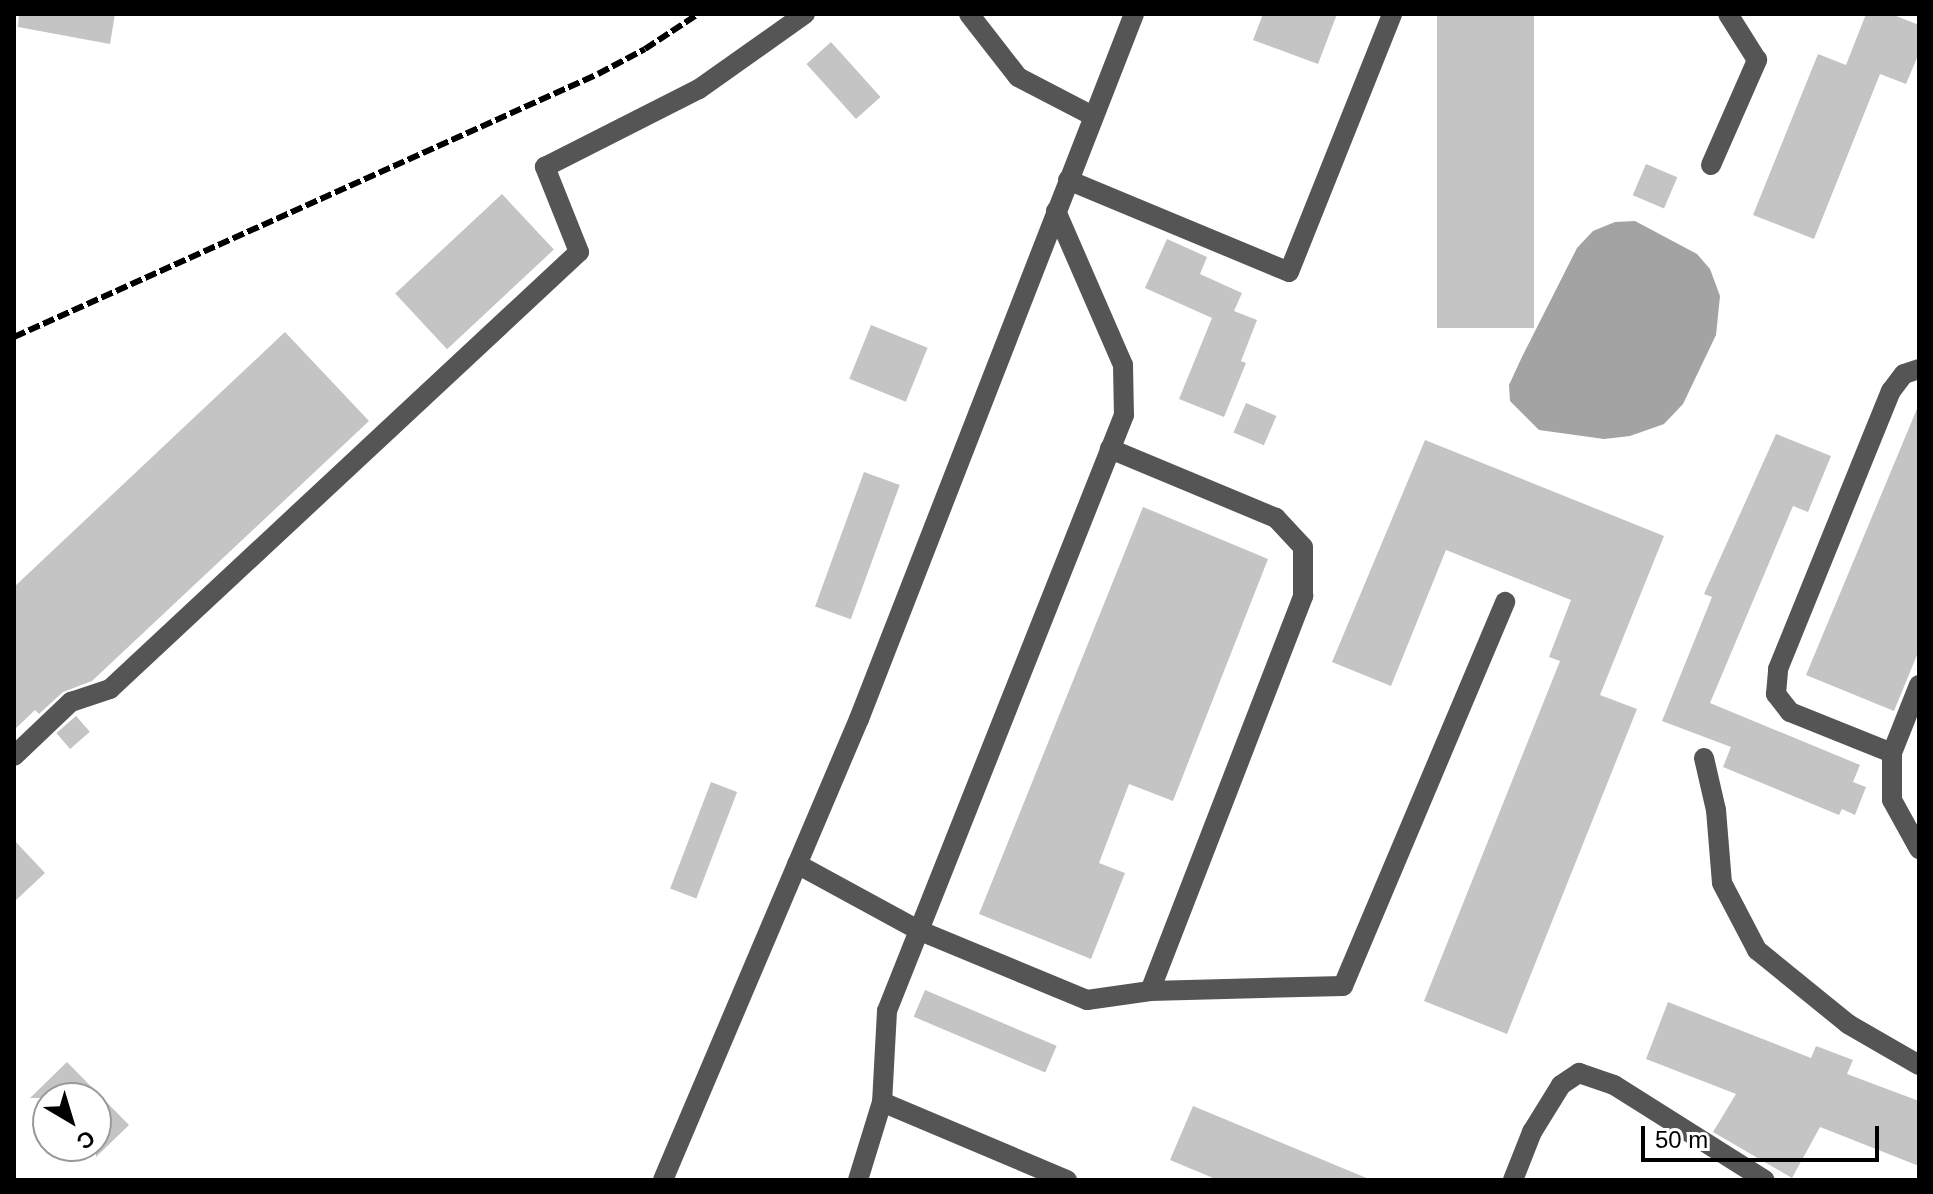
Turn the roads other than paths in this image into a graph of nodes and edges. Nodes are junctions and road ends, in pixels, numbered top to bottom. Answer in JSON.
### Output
{"nodes":[{"id":1,"x":805,"y":14,"type":"edge"},
{"id":2,"x":969,"y":14,"type":"edge"},
{"id":3,"x":1134,"y":14,"type":"edge"},
{"id":4,"x":1392,"y":14,"type":"edge"},
{"id":5,"x":1728,"y":14,"type":"edge"},
{"id":6,"x":1093,"y":116,"type":"junction"},
{"id":7,"x":1711,"y":165,"type":"dead end"},
{"id":8,"x":1068,"y":180,"type":"junction"},
{"id":9,"x":1056,"y":211,"type":"junction"},
{"id":10,"x":1919,"y":369,"type":"edge"},
{"id":11,"x":1110,"y":449,"type":"junction"},
{"id":12,"x":1505,"y":602,"type":"dead end"},
{"id":13,"x":1919,"y":685,"type":"edge"},
{"id":14,"x":1892,"y":753,"type":"junction"},
{"id":15,"x":14,"y":756,"type":"edge"},
{"id":16,"x":1704,"y":758,"type":"dead end"},
{"id":17,"x":1919,"y":849,"type":"edge"},
{"id":18,"x":797,"y":864,"type":"junction"},
{"id":19,"x":918,"y":930,"type":"junction"},
{"id":20,"x":1150,"y":991,"type":"junction"},
{"id":21,"x":1919,"y":1065,"type":"edge"},
{"id":22,"x":882,"y":1102,"type":"junction"},
{"id":23,"x":663,"y":1180,"type":"edge"},
{"id":24,"x":858,"y":1180,"type":"edge"},
{"id":25,"x":1067,"y":1180,"type":"edge"},
{"id":26,"x":1513,"y":1180,"type":"edge"},
{"id":27,"x":1765,"y":1180,"type":"edge"}],
"edges":[{"from":1,"to":15,"type":"street"},
{"from":2,"to":6,"type":"street"},
{"from":3,"to":6,"type":"street"},
{"from":4,"to":8,"type":"street"},
{"from":5,"to":7,"type":"street"},
{"from":6,"to":8,"type":"street"},
{"from":8,"to":9,"type":"street"},
{"from":9,"to":11,"type":"street"},
{"from":9,"to":18,"type":"street"},
{"from":10,"to":14,"type":"street"},
{"from":11,"to":19,"type":"street"},
{"from":11,"to":20,"type":"street"},
{"from":12,"to":20,"type":"street"},
{"from":13,"to":14,"type":"street"},
{"from":14,"to":17,"type":"street"},
{"from":16,"to":21,"type":"street"},
{"from":18,"to":19,"type":"street"},
{"from":18,"to":23,"type":"street"},
{"from":19,"to":20,"type":"street"},
{"from":19,"to":22,"type":"street"},
{"from":22,"to":24,"type":"street"},
{"from":22,"to":25,"type":"street"},
{"from":26,"to":27,"type":"street"}]}
